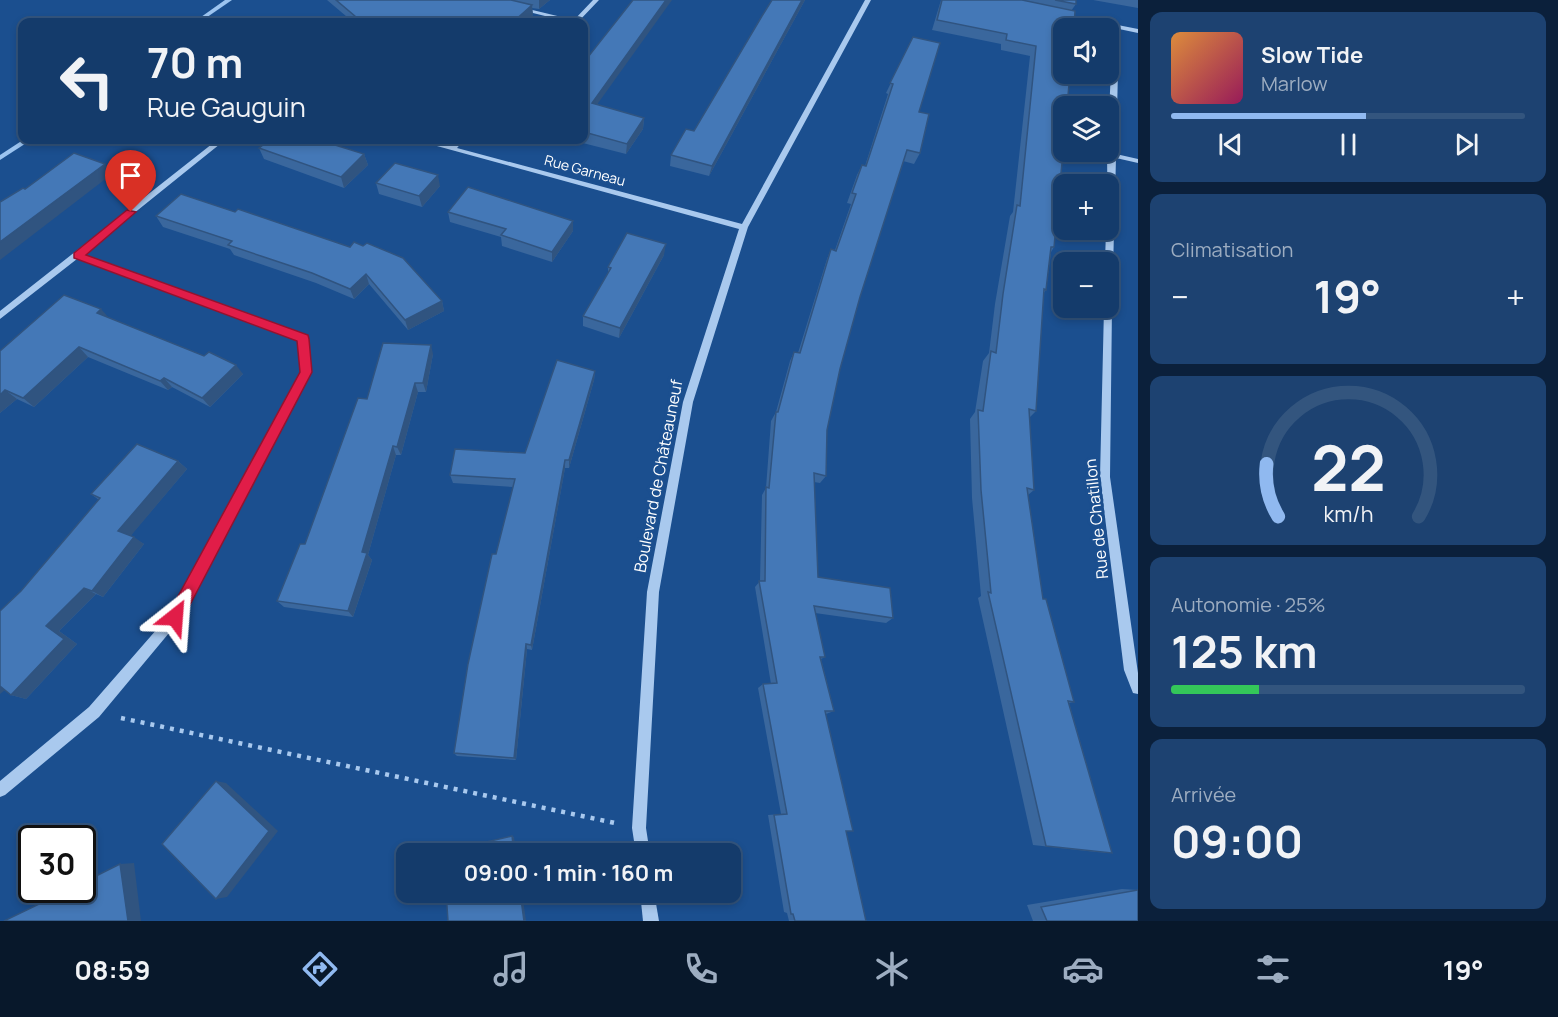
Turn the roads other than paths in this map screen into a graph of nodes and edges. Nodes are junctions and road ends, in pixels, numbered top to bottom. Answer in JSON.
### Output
{"nodes":[{"id":1,"x":596,"y":0,"type":"edge"},
{"id":2,"x":868,"y":0,"type":"edge"},
{"id":3,"x":508,"y":6,"type":"edge"},
{"id":4,"x":1050,"y":14,"type":"edge"},
{"id":5,"x":558,"y":18,"type":"edge"},
{"id":6,"x":579,"y":18,"type":"edge"},
{"id":7,"x":1070,"y":18,"type":"edge"},
{"id":8,"x":1119,"y":28,"type":"edge"},
{"id":9,"x":1138,"y":31,"type":"edge"},
{"id":10,"x":215,"y":144,"type":"edge"},
{"id":11,"x":433,"y":144,"type":"edge"},
{"id":12,"x":457,"y":144,"type":"edge"},
{"id":13,"x":452,"y":149,"type":"junction"},
{"id":14,"x":1119,"y":156,"type":"edge"},
{"id":15,"x":1138,"y":160,"type":"edge"},
{"id":16,"x":1111,"y":162,"type":"edge"},
{"id":17,"x":744,"y":228,"type":"junction"},
{"id":18,"x":1109,"y":252,"type":"edge"},
{"id":19,"x":77,"y":256,"type":"junction"},
{"id":20,"x":0,"y":316,"type":"edge"},
{"id":21,"x":1108,"y":318,"type":"edge"},
{"id":22,"x":1138,"y":688,"type":"edge"},
{"id":23,"x":0,"y":790,"type":"edge"},
{"id":24,"x":641,"y":843,"type":"edge"},
{"id":25,"x":649,"y":903,"type":"edge"},
{"id":26,"x":651,"y":921,"type":"edge"}],
"edges":[{"from":1,"to":6,"type":"street"},
{"from":2,"to":17,"type":"street","name":"Boulevard de Châteauneuf"},
{"from":3,"to":5,"type":"street"},
{"from":4,"to":7,"type":"street"},
{"from":8,"to":9,"type":"street"},
{"from":10,"to":19,"type":"street"},
{"from":11,"to":13,"type":"street","name":"Rue Garneau"},
{"from":12,"to":13,"type":"street"},
{"from":13,"to":17,"type":"street","name":"Rue Garneau"},
{"from":14,"to":15,"type":"street"},
{"from":16,"to":18,"type":"street","name":"Rue de Chatillon"},
{"from":17,"to":24,"type":"street","name":"Boulevard de Châteauneuf"},
{"from":19,"to":20,"type":"street"},
{"from":19,"to":23,"type":"street"},
{"from":21,"to":22,"type":"street","name":"Rue de Chatillon"},
{"from":25,"to":26,"type":"street"}]}
